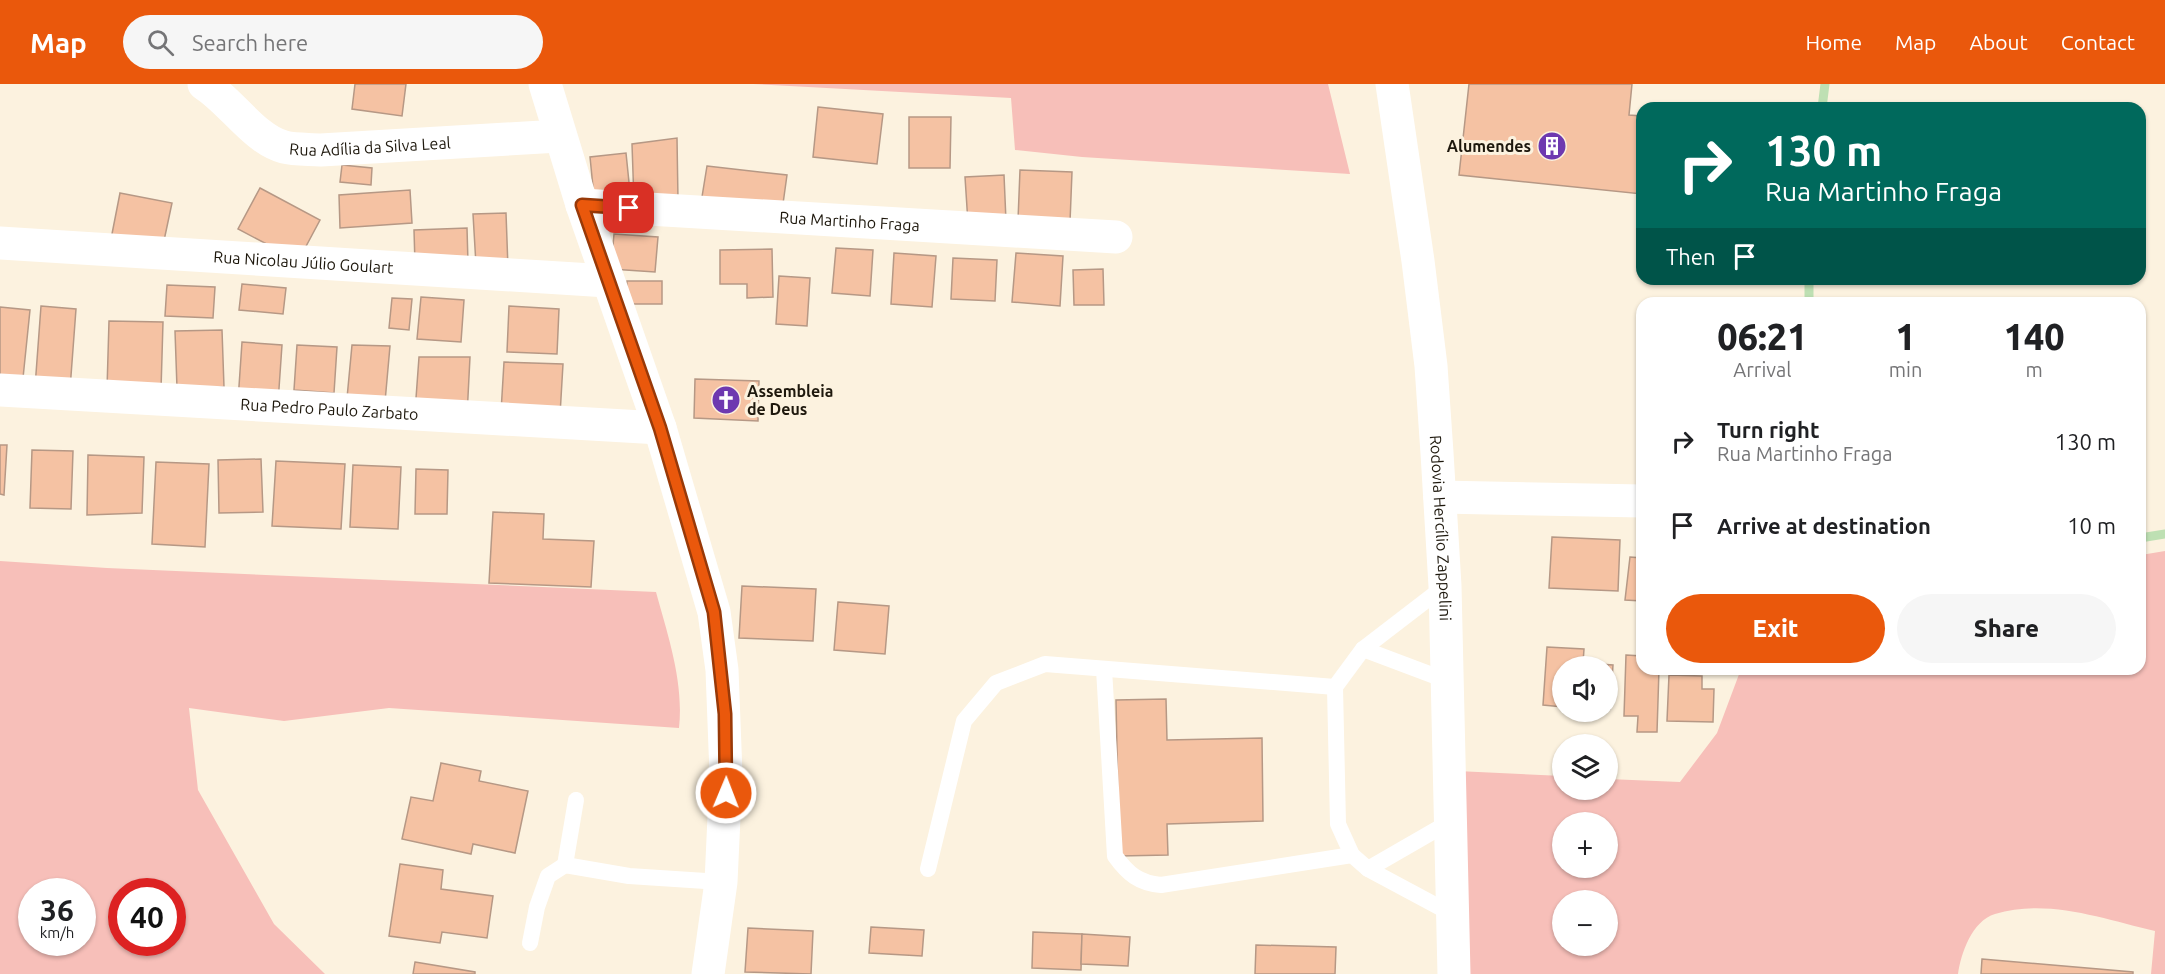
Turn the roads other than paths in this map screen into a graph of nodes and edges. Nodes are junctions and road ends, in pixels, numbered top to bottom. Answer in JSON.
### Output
{"nodes":[{"id":1,"x":204,"y":84,"type":"edge"},
{"id":2,"x":544,"y":84,"type":"edge"},
{"id":3,"x":1392,"y":84,"type":"edge"},
{"id":4,"x":559,"y":136,"type":"junction"},
{"id":5,"x":582,"y":205,"type":"junction"},
{"id":6,"x":1116,"y":237,"type":"dead end"},
{"id":7,"x":0,"y":243,"type":"edge"},
{"id":8,"x":608,"y":281,"type":"junction"},
{"id":9,"x":0,"y":390,"type":"edge"},
{"id":10,"x":660,"y":428,"type":"junction"},
{"id":11,"x":1440,"y":497,"type":"junction"},
{"id":12,"x":1636,"y":501,"type":"edge"},
{"id":13,"x":1445,"y":586,"type":"junction"},
{"id":14,"x":1363,"y":649,"type":"junction"},
{"id":15,"x":1104,"y":669,"type":"junction"},
{"id":16,"x":1448,"y":681,"type":"junction"},
{"id":17,"x":1335,"y":687,"type":"junction"},
{"id":18,"x":576,"y":800,"type":"dead end"},
{"id":19,"x":1453,"y":820,"type":"junction"},
{"id":20,"x":1352,"y":855,"type":"junction"},
{"id":21,"x":565,"y":865,"type":"junction"},
{"id":22,"x":928,"y":869,"type":"dead end"},
{"id":23,"x":1368,"y":869,"type":"junction"},
{"id":24,"x":721,"y":882,"type":"junction"},
{"id":25,"x":1452,"y":914,"type":"junction"},
{"id":26,"x":530,"y":943,"type":"dead end"},
{"id":27,"x":708,"y":974,"type":"edge"},
{"id":28,"x":1454,"y":974,"type":"edge"}],
"edges":[{"from":1,"to":4,"type":"street","name":"Rua Adília da Silva Leal"},
{"from":2,"to":4,"type":"street"},
{"from":3,"to":11,"type":"street","name":"Rodovia Hercílio Zappelini"},
{"from":4,"to":5,"type":"street"},
{"from":5,"to":6,"type":"street","name":"Rua Martinho Fraga"},
{"from":5,"to":8,"type":"street"},
{"from":7,"to":8,"type":"street","name":"Rua Nicolau Júlio Goulart"},
{"from":8,"to":10,"type":"street"},
{"from":9,"to":10,"type":"street","name":"Rua Pedro Paulo Zarbato"},
{"from":10,"to":24,"type":"street"},
{"from":11,"to":12,"type":"street"},
{"from":11,"to":13,"type":"street","name":"Rodovia Hercílio Zappelini"},
{"from":13,"to":14,"type":"lane"},
{"from":13,"to":16,"type":"street","name":"Rodovia Hercílio Zappelini"},
{"from":14,"to":16,"type":"lane"},
{"from":14,"to":17,"type":"lane"},
{"from":15,"to":17,"type":"lane"},
{"from":15,"to":20,"type":"lane"},
{"from":15,"to":22,"type":"lane"},
{"from":16,"to":19,"type":"street","name":"Rodovia Hercílio Zappelini"},
{"from":17,"to":20,"type":"lane"},
{"from":18,"to":21,"type":"lane"},
{"from":19,"to":23,"type":"lane"},
{"from":19,"to":25,"type":"street","name":"Rodovia Hercílio Zappelini"},
{"from":20,"to":23,"type":"lane"},
{"from":21,"to":24,"type":"lane"},
{"from":21,"to":26,"type":"lane"},
{"from":23,"to":25,"type":"lane"},
{"from":24,"to":27,"type":"street"},
{"from":25,"to":28,"type":"street","name":"Rodovia Hercílio Zappelini"}]}
